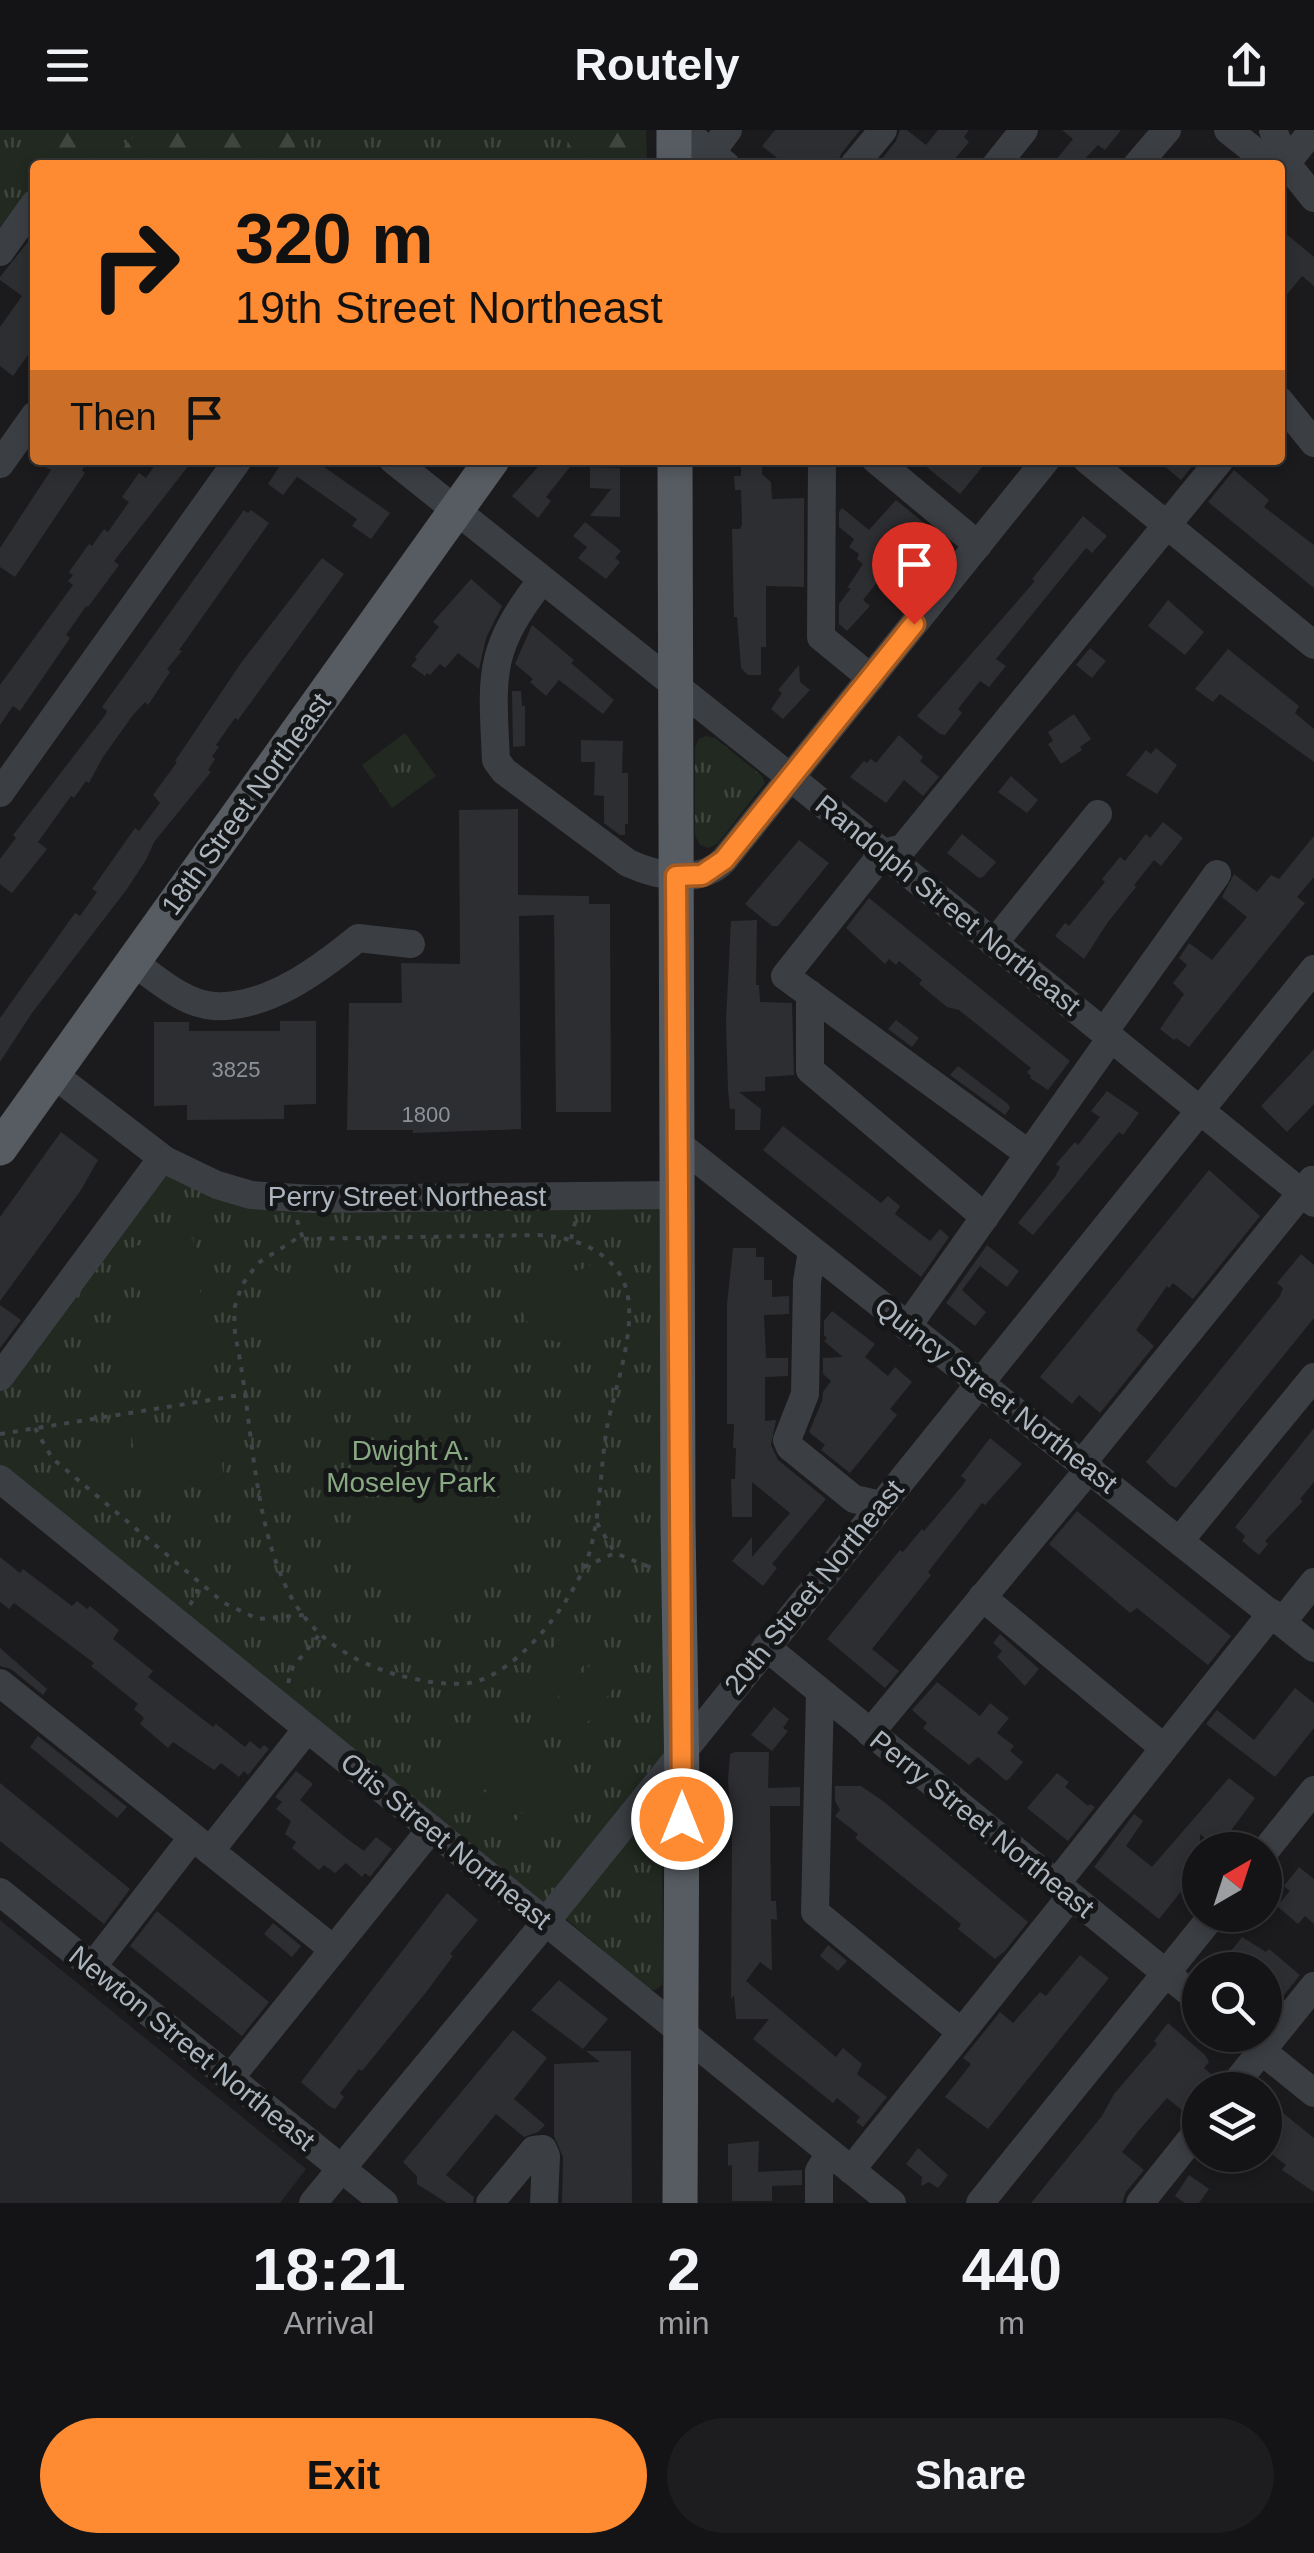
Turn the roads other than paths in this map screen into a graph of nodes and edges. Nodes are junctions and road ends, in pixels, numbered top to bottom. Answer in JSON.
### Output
{"nodes":[{"id":1,"x":676,"y":130,"type":"edge"},
{"id":2,"x":882,"y":130,"type":"edge"},
{"id":3,"x":1024,"y":130,"type":"edge"},
{"id":4,"x":1167,"y":130,"type":"edge"},
{"id":5,"x":1228,"y":130,"type":"edge"},
{"id":6,"x":1274,"y":130,"type":"edge"},
{"id":7,"x":1313,"y":130,"type":"edge"},
{"id":8,"x":716,"y":153,"type":"edge"},
{"id":9,"x":674,"y":160,"type":"edge"},
{"id":10,"x":858,"y":160,"type":"edge"},
{"id":11,"x":1000,"y":160,"type":"edge"},
{"id":12,"x":1141,"y":160,"type":"edge"},
{"id":13,"x":1268,"y":160,"type":"edge"},
{"id":14,"x":1281,"y":160,"type":"edge"},
{"id":15,"x":1285,"y":165,"type":"edge"},
{"id":16,"x":1285,"y":169,"type":"edge"},
{"id":17,"x":1314,"y":198,"type":"edge"},
{"id":18,"x":30,"y":210,"type":"edge"},
{"id":19,"x":0,"y":252,"type":"edge"},
{"id":20,"x":1285,"y":407,"type":"edge"},
{"id":21,"x":30,"y":423,"type":"edge"},
{"id":22,"x":1314,"y":442,"type":"edge"},
{"id":23,"x":0,"y":464,"type":"edge"},
{"id":24,"x":234,"y":465,"type":"edge"},
{"id":25,"x":400,"y":465,"type":"edge"},
{"id":26,"x":488,"y":465,"type":"edge"},
{"id":27,"x":675,"y":465,"type":"edge"},
{"id":28,"x":822,"y":465,"type":"edge"},
{"id":29,"x":882,"y":465,"type":"edge"},
{"id":30,"x":1042,"y":465,"type":"edge"},
{"id":31,"x":1093,"y":465,"type":"edge"},
{"id":32,"x":1216,"y":465,"type":"edge"},
{"id":33,"x":456,"y":510,"type":"junction"},
{"id":34,"x":1166,"y":524,"type":"junction"},
{"id":35,"x":978,"y":545,"type":"junction"},
{"id":36,"x":542,"y":580,"type":"junction"},
{"id":37,"x":1314,"y":644,"type":"edge"},
{"id":38,"x":871,"y":678,"type":"junction"},
{"id":39,"x":676,"y":688,"type":"junction"},
{"id":40,"x":790,"y":777,"type":"junction"},
{"id":41,"x":0,"y":793,"type":"edge"},
{"id":42,"x":1098,"y":814,"type":"dead end"},
{"id":43,"x":883,"y":853,"type":"junction"},
{"id":44,"x":1216,"y":874,"type":"dead end"},
{"id":45,"x":676,"y":876,"type":"junction"},
{"id":46,"x":994,"y":943,"type":"junction"},
{"id":47,"x":411,"y":944,"type":"dead end"},
{"id":48,"x":133,"y":962,"type":"junction"},
{"id":49,"x":1314,"y":969,"type":"edge"},
{"id":50,"x":810,"y":994,"type":"junction"},
{"id":51,"x":1108,"y":1035,"type":"junction"},
{"id":52,"x":53,"y":1074,"type":"junction"},
{"id":53,"x":1200,"y":1110,"type":"junction"},
{"id":54,"x":677,"y":1142,"type":"junction"},
{"id":55,"x":0,"y":1148,"type":"edge"},
{"id":56,"x":1029,"y":1154,"type":"junction"},
{"id":57,"x":162,"y":1158,"type":"junction"},
{"id":58,"x":1310,"y":1191,"type":"edge"},
{"id":59,"x":677,"y":1195,"type":"junction"},
{"id":60,"x":984,"y":1217,"type":"junction"},
{"id":61,"x":812,"y":1251,"type":"junction"},
{"id":62,"x":907,"y":1327,"type":"junction"},
{"id":63,"x":1314,"y":1377,"type":"edge"},
{"id":64,"x":0,"y":1378,"type":"edge"},
{"id":65,"x":979,"y":1384,"type":"junction"},
{"id":66,"x":1086,"y":1465,"type":"junction"},
{"id":67,"x":0,"y":1480,"type":"edge"},
{"id":68,"x":881,"y":1505,"type":"junction"},
{"id":69,"x":1180,"y":1540,"type":"junction"},
{"id":70,"x":1314,"y":1582,"type":"edge"},
{"id":71,"x":982,"y":1597,"type":"junction"},
{"id":72,"x":1277,"y":1617,"type":"junction"},
{"id":73,"x":766,"y":1647,"type":"junction"},
{"id":74,"x":1314,"y":1648,"type":"edge"},
{"id":75,"x":0,"y":1683,"type":"edge"},
{"id":76,"x":820,"y":1693,"type":"junction"},
{"id":77,"x":297,"y":1721,"type":"junction"},
{"id":78,"x":870,"y":1733,"type":"junction"},
{"id":79,"x":1164,"y":1748,"type":"junction"},
{"id":80,"x":681,"y":1752,"type":"junction"},
{"id":81,"x":1314,"y":1790,"type":"edge"},
{"id":82,"x":431,"y":1829,"type":"junction"},
{"id":83,"x":1280,"y":1832,"type":"edge"},
{"id":84,"x":201,"y":1845,"type":"junction"},
{"id":85,"x":1063,"y":1890,"type":"junction"},
{"id":86,"x":0,"y":1892,"type":"edge"},
{"id":87,"x":545,"y":1922,"type":"junction"},
{"id":88,"x":1199,"y":1932,"type":"edge"},
{"id":89,"x":333,"y":1949,"type":"junction"},
{"id":90,"x":92,"y":1966,"type":"junction"},
{"id":91,"x":1166,"y":1973,"type":"junction"},
{"id":92,"x":1182,"y":1986,"type":"edge"},
{"id":93,"x":1314,"y":1986,"type":"edge"},
{"id":94,"x":1282,"y":2015,"type":"edge"},
{"id":95,"x":680,"y":2031,"type":"junction"},
{"id":96,"x":961,"y":2032,"type":"junction"},
{"id":97,"x":1263,"y":2052,"type":"edge"},
{"id":98,"x":230,"y":2078,"type":"junction"},
{"id":99,"x":1314,"y":2094,"type":"edge"},
{"id":100,"x":1182,"y":2155,"type":"edge"},
{"id":101,"x":841,"y":2162,"type":"junction"},
{"id":102,"x":342,"y":2167,"type":"junction"},
{"id":103,"x":1154,"y":2198,"type":"edge"},
{"id":104,"x":314,"y":2203,"type":"edge"},
{"id":105,"x":384,"y":2203,"type":"edge"},
{"id":106,"x":490,"y":2203,"type":"edge"},
{"id":107,"x":544,"y":2203,"type":"edge"},
{"id":108,"x":680,"y":2203,"type":"edge"},
{"id":109,"x":819,"y":2203,"type":"edge"},
{"id":110,"x":892,"y":2203,"type":"edge"},
{"id":111,"x":980,"y":2203,"type":"edge"}],
"edges":[{"from":1,"to":8,"type":"street"},
{"from":1,"to":9,"type":"main road"},
{"from":2,"to":10,"type":"street"},
{"from":3,"to":11,"type":"street"},
{"from":4,"to":12,"type":"street"},
{"from":5,"to":13,"type":"street"},
{"from":6,"to":14,"type":"street"},
{"from":7,"to":15,"type":"street"},
{"from":16,"to":17,"type":"street"},
{"from":18,"to":19,"type":"street"},
{"from":20,"to":22,"type":"street"},
{"from":21,"to":23,"type":"street"},
{"from":24,"to":41,"type":"street"},
{"from":25,"to":33,"type":"street","name":"Randolph Street Northeast"},
{"from":26,"to":33,"type":"main road","name":"18th Street Northeast"},
{"from":27,"to":39,"type":"main road"},
{"from":28,"to":38,"type":"street"},
{"from":29,"to":35,"type":"street"},
{"from":30,"to":35,"type":"street"},
{"from":31,"to":34,"type":"street"},
{"from":32,"to":34,"type":"street"},
{"from":33,"to":36,"type":"street","name":"Randolph Street Northeast"},
{"from":33,"to":48,"type":"main road","name":"18th Street Northeast"},
{"from":34,"to":37,"type":"street"},
{"from":34,"to":43,"type":"street"},
{"from":35,"to":38,"type":"street"},
{"from":36,"to":39,"type":"street","name":"Randolph Street Northeast"},
{"from":36,"to":45,"type":"street"},
{"from":38,"to":40,"type":"street"},
{"from":39,"to":40,"type":"street","name":"Randolph Street Northeast"},
{"from":39,"to":45,"type":"main road"},
{"from":40,"to":43,"type":"street","name":"Randolph Street Northeast"},
{"from":40,"to":45,"type":"street"},
{"from":42,"to":46,"type":"street"},
{"from":43,"to":46,"type":"street","name":"Randolph Street Northeast"},
{"from":43,"to":50,"type":"street"},
{"from":44,"to":51,"type":"street"},
{"from":45,"to":54,"type":"main road"},
{"from":46,"to":51,"type":"street","name":"Randolph Street Northeast"},
{"from":47,"to":48,"type":"street"},
{"from":48,"to":52,"type":"main road","name":"18th Street Northeast"},
{"from":49,"to":53,"type":"street","name":"20th Street Northeast"},
{"from":50,"to":56,"type":"street"},
{"from":50,"to":60,"type":"street"},
{"from":51,"to":53,"type":"street","name":"Randolph Street Northeast"},
{"from":51,"to":56,"type":"street"},
{"from":52,"to":55,"type":"main road","name":"18th Street Northeast"},
{"from":52,"to":57,"type":"street","name":"Perry Street Northeast"},
{"from":53,"to":58,"type":"street","name":"Randolph Street Northeast"},
{"from":53,"to":65,"type":"street","name":"20th Street Northeast"},
{"from":54,"to":59,"type":"main road"},
{"from":54,"to":61,"type":"street","name":"Quincy Street Northeast"},
{"from":56,"to":60,"type":"street"},
{"from":57,"to":59,"type":"street","name":"Perry Street Northeast"},
{"from":57,"to":64,"type":"street"},
{"from":58,"to":66,"type":"street"},
{"from":59,"to":80,"type":"main road"},
{"from":60,"to":62,"type":"street"},
{"from":61,"to":62,"type":"street","name":"Quincy Street Northeast"},
{"from":61,"to":68,"type":"street"},
{"from":62,"to":65,"type":"street","name":"Quincy Street Northeast"},
{"from":63,"to":69,"type":"street"},
{"from":65,"to":66,"type":"street","name":"Quincy Street Northeast"},
{"from":65,"to":68,"type":"street","name":"20th Street Northeast"},
{"from":66,"to":69,"type":"street","name":"Quincy Street Northeast"},
{"from":66,"to":71,"type":"street"},
{"from":67,"to":77,"type":"street","name":"Otis Street Northeast"},
{"from":68,"to":73,"type":"street","name":"20th Street Northeast"},
{"from":69,"to":72,"type":"street","name":"Quincy Street Northeast"},
{"from":70,"to":72,"type":"street"},
{"from":71,"to":78,"type":"street"},
{"from":71,"to":79,"type":"street"},
{"from":72,"to":74,"type":"street","name":"Quincy Street Northeast"},
{"from":72,"to":79,"type":"street"},
{"from":73,"to":76,"type":"street","name":"Perry Street Northeast"},
{"from":73,"to":80,"type":"street","name":"20th Street Northeast"},
{"from":75,"to":84,"type":"street"},
{"from":76,"to":78,"type":"street","name":"Perry Street Northeast"},
{"from":76,"to":96,"type":"street"},
{"from":77,"to":82,"type":"street","name":"Otis Street Northeast"},
{"from":77,"to":84,"type":"street"},
{"from":78,"to":85,"type":"street","name":"Perry Street Northeast"},
{"from":79,"to":85,"type":"street"},
{"from":80,"to":87,"type":"street","name":"20th Street Northeast"},
{"from":80,"to":95,"type":"main road"},
{"from":81,"to":83,"type":"street"},
{"from":82,"to":87,"type":"street","name":"Otis Street Northeast"},
{"from":82,"to":89,"type":"street"},
{"from":84,"to":89,"type":"street"},
{"from":84,"to":90,"type":"street"},
{"from":85,"to":91,"type":"street","name":"Perry Street Northeast"},
{"from":85,"to":96,"type":"street"},
{"from":86,"to":90,"type":"street","name":"Newton Street Northeast"},
{"from":87,"to":95,"type":"street","name":"Otis Street Northeast"},
{"from":87,"to":102,"type":"street","name":"20th Street Northeast"},
{"from":88,"to":91,"type":"street"},
{"from":89,"to":98,"type":"street"},
{"from":90,"to":98,"type":"street","name":"Newton Street Northeast"},
{"from":91,"to":92,"type":"street","name":"Perry Street Northeast"},
{"from":91,"to":111,"type":"street"},
{"from":93,"to":94,"type":"street"},
{"from":95,"to":101,"type":"street","name":"Otis Street Northeast"},
{"from":95,"to":108,"type":"main road"},
{"from":96,"to":101,"type":"street"},
{"from":97,"to":99,"type":"street"},
{"from":98,"to":102,"type":"street","name":"Newton Street Northeast"},
{"from":100,"to":103,"type":"street"},
{"from":101,"to":109,"type":"street"},
{"from":101,"to":110,"type":"street","name":"Otis Street Northeast"},
{"from":102,"to":104,"type":"street","name":"20th Street Northeast"},
{"from":102,"to":105,"type":"street","name":"Newton Street Northeast"},
{"from":106,"to":107,"type":"street"}]}
